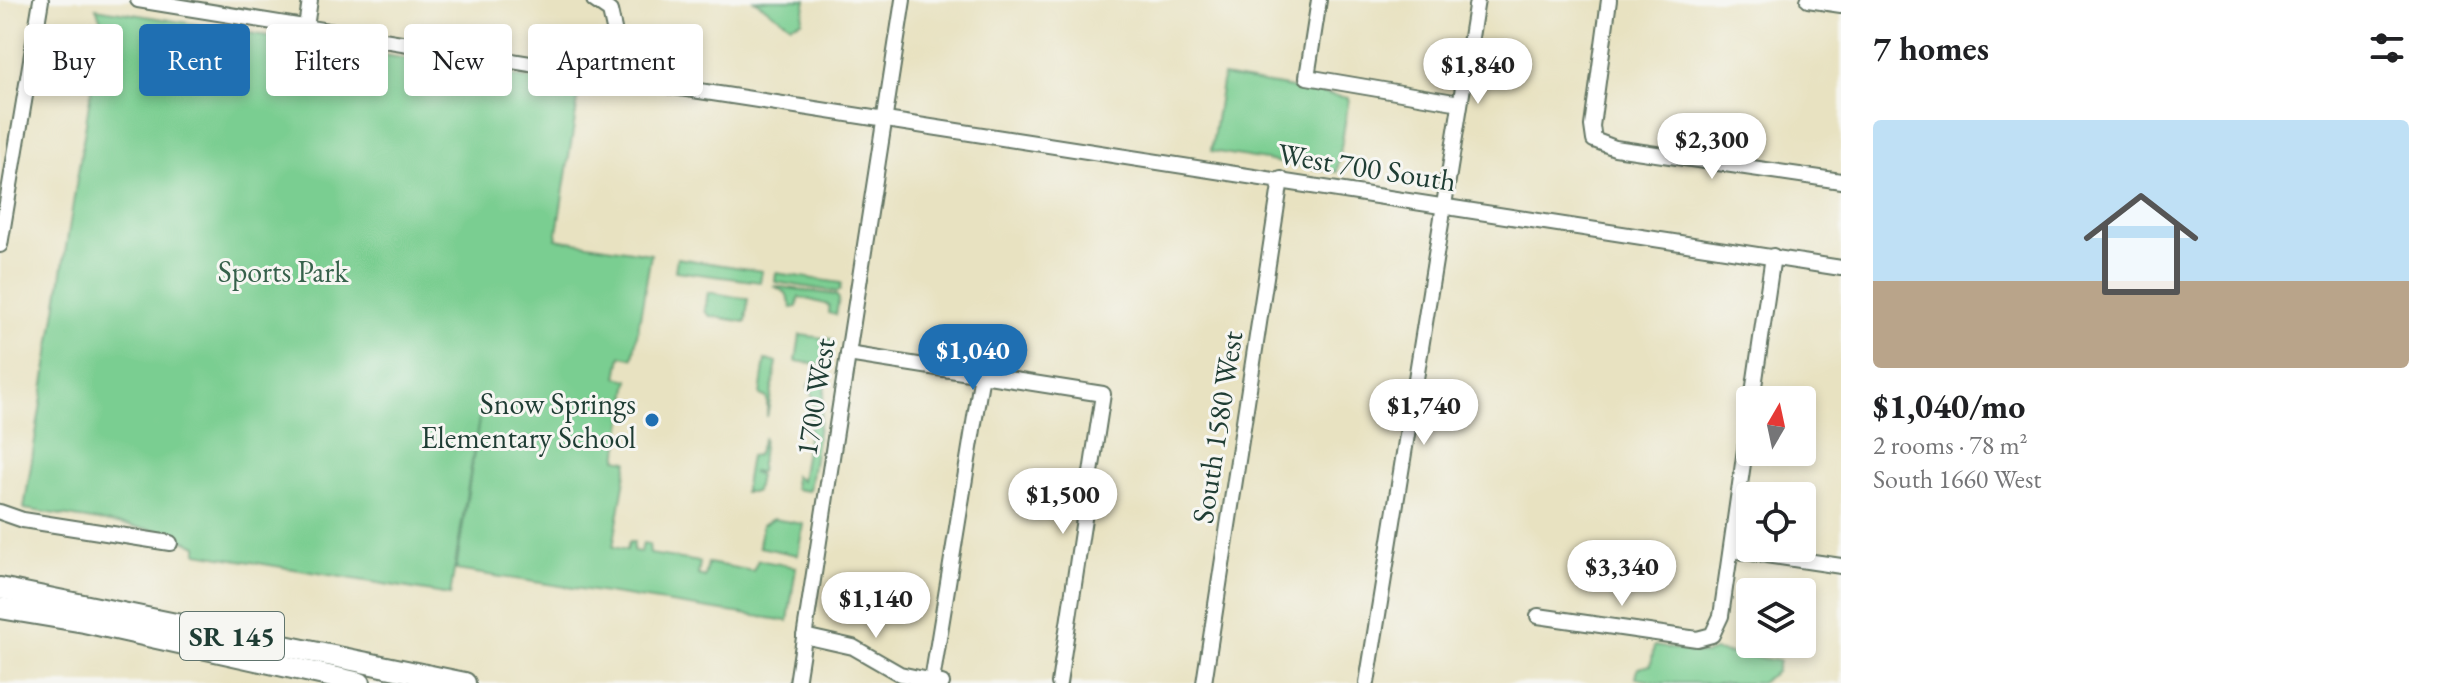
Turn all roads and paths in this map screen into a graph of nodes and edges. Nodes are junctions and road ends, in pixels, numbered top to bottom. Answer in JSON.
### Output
{"nodes":[{"id":1,"x":41,"y":0,"type":"edge"},
{"id":2,"x":138,"y":0,"type":"edge"},
{"id":3,"x":310,"y":0,"type":"edge"},
{"id":4,"x":594,"y":0,"type":"edge"},
{"id":5,"x":903,"y":0,"type":"edge"},
{"id":6,"x":1319,"y":0,"type":"edge"},
{"id":7,"x":1477,"y":0,"type":"edge"},
{"id":8,"x":1609,"y":0,"type":"edge"},
{"id":9,"x":1808,"y":0,"type":"edge"},
{"id":10,"x":181,"y":4,"type":"edge"},
{"id":11,"x":1841,"y":5,"type":"edge"},
{"id":12,"x":290,"y":24,"type":"edge"},
{"id":13,"x":306,"y":24,"type":"edge"},
{"id":14,"x":613,"y":24,"type":"edge"},
{"id":15,"x":388,"y":41,"type":"edge"},
{"id":16,"x":528,"y":64,"type":"edge"},
{"id":17,"x":703,"y":92,"type":"edge"},
{"id":18,"x":1460,"y":103,"type":"junction"},
{"id":19,"x":885,"y":120,"type":"junction"},
{"id":20,"x":1281,"y":179,"type":"junction"},
{"id":21,"x":1841,"y":181,"type":"edge"},
{"id":22,"x":1443,"y":205,"type":"junction"},
{"id":23,"x":0,"y":245,"type":"edge"},
{"id":24,"x":1773,"y":256,"type":"junction"},
{"id":25,"x":1841,"y":268,"type":"edge"},
{"id":26,"x":848,"y":354,"type":"junction"},
{"id":27,"x":982,"y":374,"type":"junction"},
{"id":28,"x":1754,"y":386,"type":"edge"},
{"id":29,"x":1743,"y":466,"type":"edge"},
{"id":30,"x":0,"y":512,"type":"edge"},
{"id":31,"x":170,"y":543,"type":"dead end"},
{"id":32,"x":1731,"y":550,"type":"junction"},
{"id":33,"x":1841,"y":566,"type":"edge"},
{"id":34,"x":0,"y":588,"type":"edge"},
{"id":35,"x":0,"y":608,"type":"edge"},
{"id":36,"x":1538,"y":616,"type":"dead end"},
{"id":37,"x":804,"y":636,"type":"junction"},
{"id":38,"x":937,"y":682,"type":"edge"},
{"id":39,"x":360,"y":683,"type":"edge"},
{"id":40,"x":465,"y":683,"type":"edge"},
{"id":41,"x":797,"y":683,"type":"edge"},
{"id":42,"x":1059,"y":683,"type":"edge"},
{"id":43,"x":1204,"y":683,"type":"edge"},
{"id":44,"x":1367,"y":683,"type":"edge"}],
"edges":[{"from":1,"to":23,"type":"street"},
{"from":2,"to":10,"type":"street","name":"West 700 South"},
{"from":3,"to":13,"type":"street"},
{"from":4,"to":14,"type":"street"},
{"from":5,"to":19,"type":"street","name":"1700 West"},
{"from":6,"to":18,"type":"street"},
{"from":7,"to":18,"type":"street"},
{"from":8,"to":21,"type":"street"},
{"from":9,"to":11,"type":"street"},
{"from":10,"to":12,"type":"street","name":"West 700 South"},
{"from":15,"to":16,"type":"street","name":"West 700 South"},
{"from":17,"to":19,"type":"street","name":"West 700 South"},
{"from":18,"to":22,"type":"street"},
{"from":19,"to":20,"type":"street","name":"West 700 South"},
{"from":19,"to":26,"type":"street","name":"1700 West"},
{"from":20,"to":22,"type":"street","name":"West 700 South"},
{"from":20,"to":43,"type":"street","name":"South 1580 West"},
{"from":22,"to":24,"type":"street","name":"West 700 South"},
{"from":22,"to":44,"type":"street"},
{"from":24,"to":25,"type":"street","name":"West 700 South"},
{"from":24,"to":28,"type":"street"},
{"from":26,"to":27,"type":"street"},
{"from":26,"to":37,"type":"street","name":"1700 West"},
{"from":27,"to":38,"type":"street"},
{"from":27,"to":42,"type":"street"},
{"from":29,"to":32,"type":"street"},
{"from":30,"to":31,"type":"street"},
{"from":32,"to":33,"type":"street"},
{"from":32,"to":36,"type":"street"},
{"from":34,"to":40,"type":"highway","number":"SR 145"},
{"from":35,"to":39,"type":"highway","number":"SR 145"},
{"from":37,"to":38,"type":"street"},
{"from":37,"to":41,"type":"street","name":"1700 West"}]}
